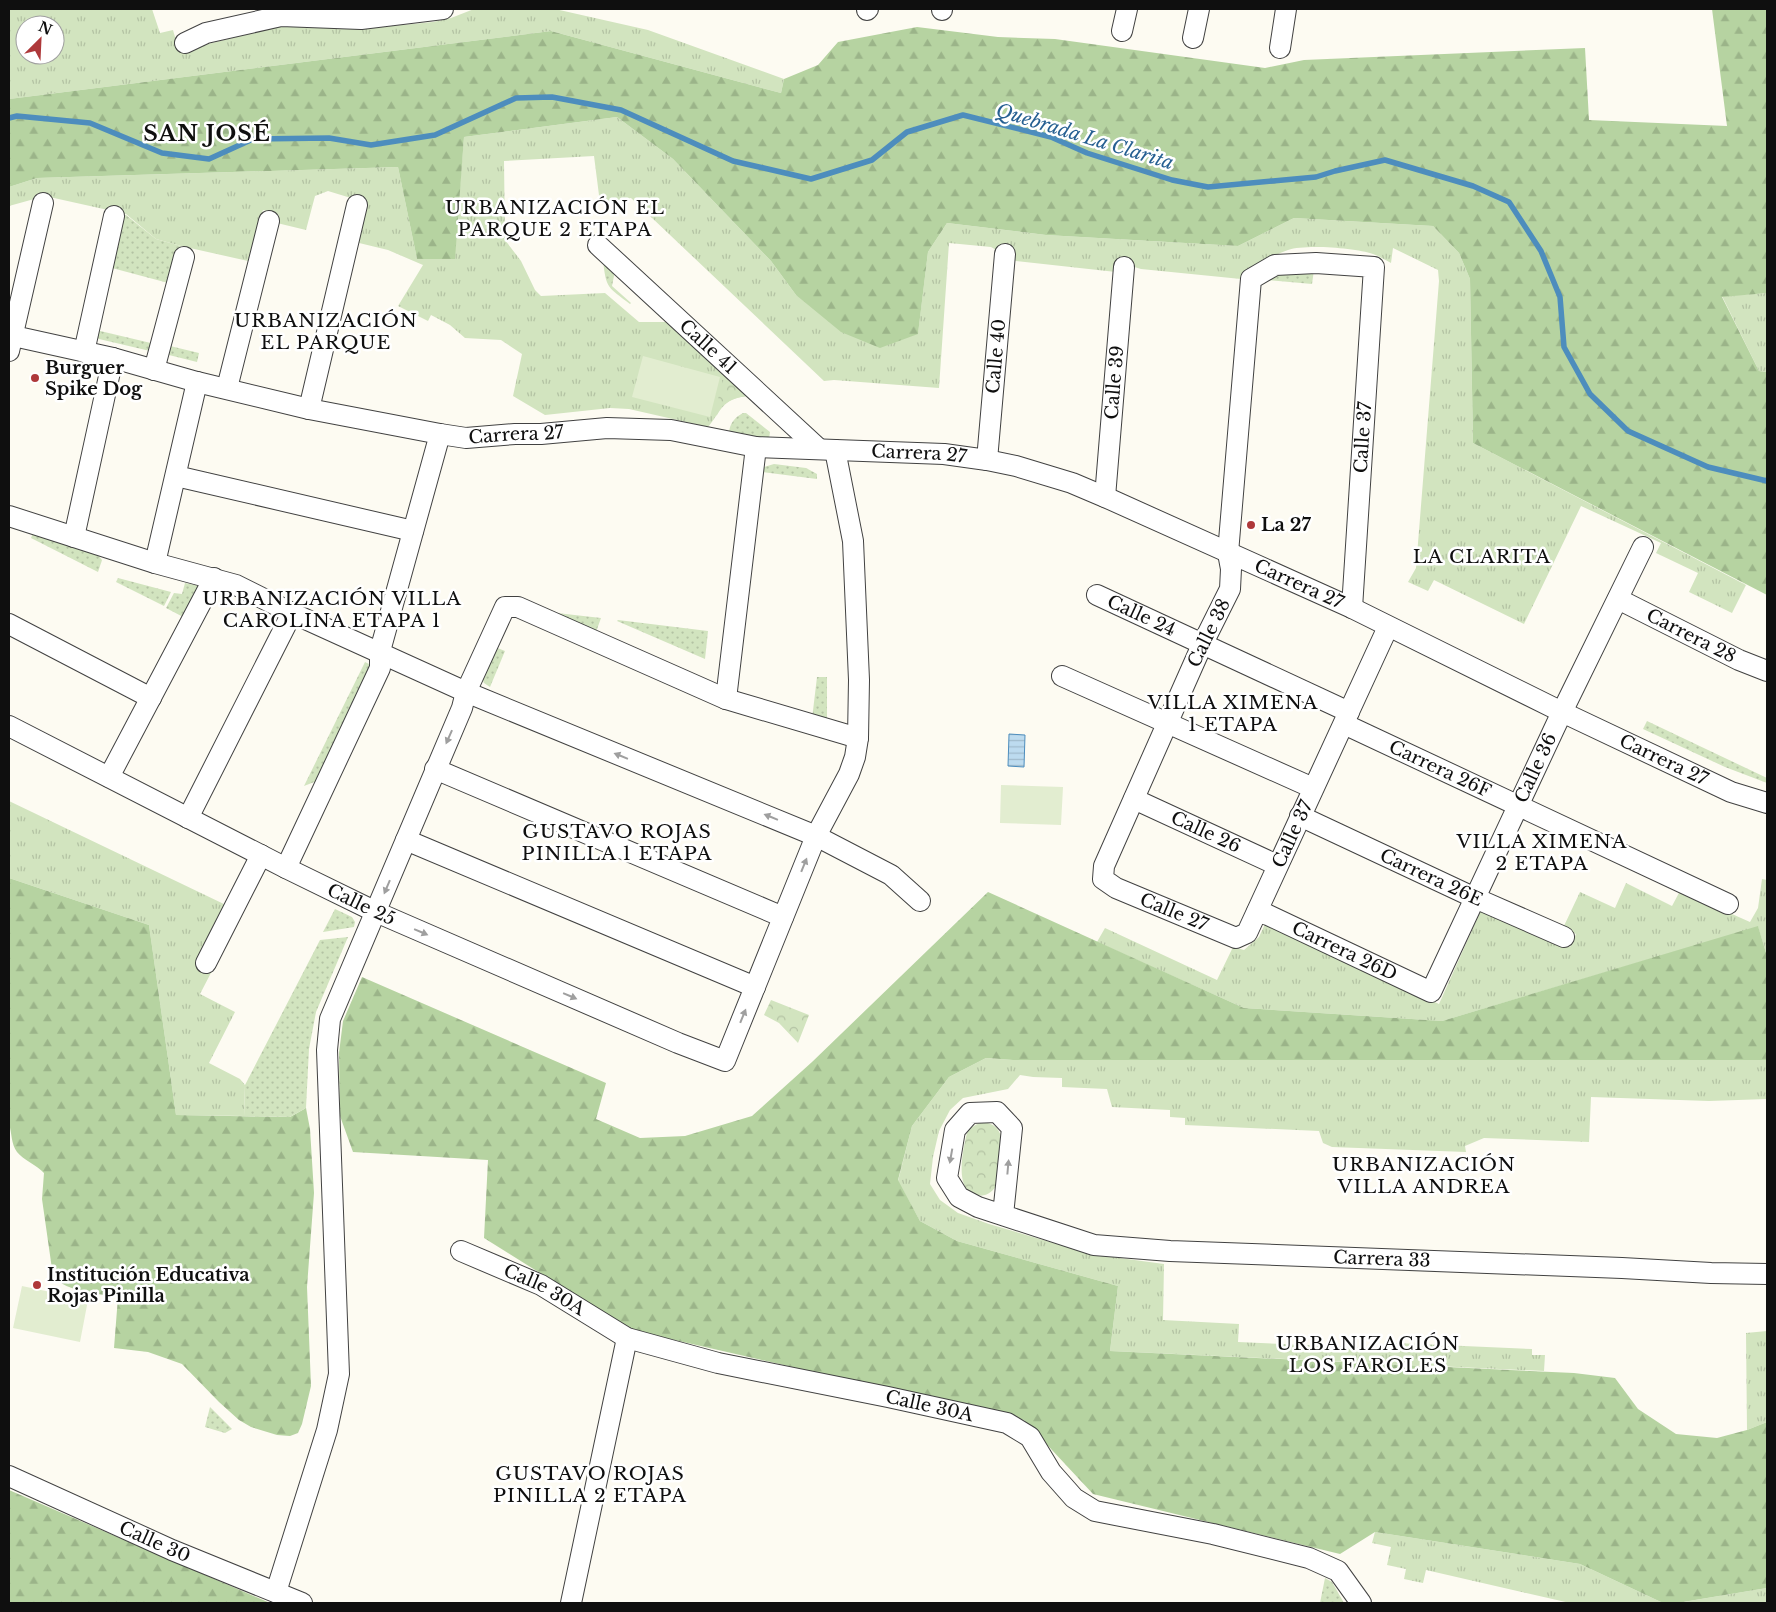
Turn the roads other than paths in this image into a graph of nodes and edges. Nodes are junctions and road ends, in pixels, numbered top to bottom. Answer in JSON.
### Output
{"nodes":[{"id":1,"x":443,"y":9,"type":"edge"},
{"id":2,"x":1127,"y":9,"type":"edge"},
{"id":3,"x":1199,"y":9,"type":"edge"},
{"id":4,"x":1286,"y":9,"type":"edge"},
{"id":5,"x":1122,"y":31,"type":"dead end"},
{"id":6,"x":1193,"y":38,"type":"dead end"},
{"id":7,"x":185,"y":43,"type":"dead end"},
{"id":8,"x":1280,"y":48,"type":"dead end"},
{"id":9,"x":42,"y":203,"type":"dead end"},
{"id":10,"x":357,"y":205,"type":"dead end"},
{"id":11,"x":114,"y":216,"type":"dead end"},
{"id":12,"x":269,"y":221,"type":"dead end"},
{"id":13,"x":598,"y":245,"type":"dead end"},
{"id":14,"x":1006,"y":254,"type":"dead end"},
{"id":15,"x":184,"y":256,"type":"dead end"},
{"id":16,"x":1124,"y":267,"type":"dead end"},
{"id":17,"x":1251,"y":279,"type":"joint"},
{"id":18,"x":10,"y":341,"type":"edge"},
{"id":19,"x":84,"y":352,"type":"junction"},
{"id":20,"x":113,"y":358,"type":"junction"},
{"id":21,"x":154,"y":370,"type":"junction"},
{"id":22,"x":197,"y":382,"type":"junction"},
{"id":23,"x":227,"y":388,"type":"junction"},
{"id":24,"x":310,"y":409,"type":"junction"},
{"id":25,"x":440,"y":434,"type":"junction"},
{"id":26,"x":756,"y":446,"type":"junction"},
{"id":27,"x":827,"y":450,"type":"junction"},
{"id":28,"x":987,"y":460,"type":"junction"},
{"id":29,"x":176,"y":476,"type":"junction"},
{"id":30,"x":1105,"y":497,"type":"junction"},
{"id":31,"x":9,"y":516,"type":"edge"},
{"id":32,"x":413,"y":531,"type":"junction"},
{"id":33,"x":74,"y":537,"type":"junction"},
{"id":34,"x":1643,"y":547,"type":"dead end"},
{"id":35,"x":1228,"y":553,"type":"junction"},
{"id":36,"x":155,"y":563,"type":"junction"},
{"id":37,"x":214,"y":578,"type":"junction"},
{"id":38,"x":1097,"y":595,"type":"dead end"},
{"id":39,"x":1618,"y":599,"type":"junction"},
{"id":40,"x":1352,"y":608,"type":"junction"},
{"id":41,"x":292,"y":613,"type":"junction"},
{"id":42,"x":9,"y":624,"type":"edge"},
{"id":43,"x":1388,"y":627,"type":"junction"},
{"id":44,"x":1202,"y":645,"type":"junction"},
{"id":45,"x":380,"y":651,"type":"junction"},
{"id":46,"x":1767,"y":671,"type":"edge"},
{"id":47,"x":1062,"y":676,"type":"dead end"},
{"id":48,"x":466,"y":692,"type":"junction"},
{"id":49,"x":151,"y":698,"type":"junction"},
{"id":50,"x":726,"y":699,"type":"junction"},
{"id":51,"x":1562,"y":712,"type":"junction"},
{"id":52,"x":1346,"y":718,"type":"junction"},
{"id":53,"x":1168,"y":722,"type":"junction"},
{"id":54,"x":9,"y":726,"type":"edge"},
{"id":55,"x":858,"y":738,"type":"junction"},
{"id":56,"x":435,"y":769,"type":"junction"},
{"id":57,"x":109,"y":777,"type":"junction"},
{"id":58,"x":1313,"y":788,"type":"junction"},
{"id":59,"x":1134,"y":799,"type":"junction"},
{"id":60,"x":1767,"y":804,"type":"edge"},
{"id":61,"x":1518,"y":805,"type":"junction"},
{"id":62,"x":1300,"y":816,"type":"junction"},
{"id":63,"x":188,"y":818,"type":"junction"},
{"id":64,"x":816,"y":836,"type":"junction"},
{"id":65,"x":406,"y":840,"type":"junction"},
{"id":66,"x":261,"y":855,"type":"junction"},
{"id":67,"x":1277,"y":865,"type":"junction"},
{"id":68,"x":286,"y":868,"type":"junction"},
{"id":69,"x":1104,"y":879,"type":"joint"},
{"id":70,"x":1475,"y":898,"type":"junction"},
{"id":71,"x":920,"y":901,"type":"dead end"},
{"id":72,"x":1728,"y":904,"type":"dead end"},
{"id":73,"x":376,"y":912,"type":"junction"},
{"id":74,"x":1257,"y":912,"type":"junction"},
{"id":75,"x":783,"y":918,"type":"junction"},
{"id":76,"x":1247,"y":933,"type":"joint"},
{"id":77,"x":1564,"y":937,"type":"dead end"},
{"id":78,"x":206,"y":963,"type":"dead end"},
{"id":79,"x":755,"y":988,"type":"junction"},
{"id":80,"x":1431,"y":992,"type":"joint"},
{"id":81,"x":1003,"y":1215,"type":"junction"},
{"id":82,"x":461,"y":1251,"type":"dead end"},
{"id":83,"x":1767,"y":1274,"type":"edge"},
{"id":84,"x":627,"y":1338,"type":"junction"},
{"id":85,"x":9,"y":1476,"type":"edge"},
{"id":86,"x":276,"y":1592,"type":"junction"},
{"id":87,"x":302,"y":1603,"type":"edge"},
{"id":88,"x":571,"y":1603,"type":"edge"},
{"id":89,"x":1361,"y":1603,"type":"edge"}],
"edges":[{"from":1,"to":7,"type":"street"},
{"from":2,"to":5,"type":"street"},
{"from":3,"to":6,"type":"street"},
{"from":4,"to":8,"type":"street"},
{"from":9,"to":18,"type":"street"},
{"from":10,"to":24,"type":"street"},
{"from":11,"to":19,"type":"street"},
{"from":12,"to":23,"type":"street"},
{"from":13,"to":27,"type":"street","name":"Calle 41"},
{"from":14,"to":28,"type":"street","name":"Calle 40"},
{"from":15,"to":21,"type":"street"},
{"from":16,"to":30,"type":"street","name":"Calle 39"},
{"from":17,"to":35,"type":"street","name":"Calle 38"},
{"from":17,"to":40,"type":"street","name":"Calle 37"},
{"from":18,"to":19,"type":"street","name":"Carrera 27"},
{"from":19,"to":20,"type":"street","name":"Carrera 27"},
{"from":20,"to":21,"type":"street","name":"Carrera 27"},
{"from":20,"to":33,"type":"street"},
{"from":21,"to":22,"type":"street","name":"Carrera 27"},
{"from":22,"to":23,"type":"street","name":"Carrera 27"},
{"from":22,"to":29,"type":"street"},
{"from":23,"to":24,"type":"street","name":"Carrera 27"},
{"from":24,"to":25,"type":"street","name":"Carrera 27"},
{"from":25,"to":26,"type":"street","name":"Carrera 27"},
{"from":25,"to":32,"type":"street"},
{"from":26,"to":27,"type":"street","name":"Carrera 27"},
{"from":26,"to":50,"type":"street"},
{"from":27,"to":28,"type":"street","name":"Carrera 27"},
{"from":27,"to":55,"type":"street"},
{"from":28,"to":30,"type":"street","name":"Carrera 27"},
{"from":29,"to":32,"type":"street"},
{"from":29,"to":36,"type":"street"},
{"from":30,"to":35,"type":"street","name":"Carrera 27"},
{"from":31,"to":33,"type":"street"},
{"from":32,"to":45,"type":"street"},
{"from":33,"to":36,"type":"street"},
{"from":34,"to":39,"type":"street","name":"Calle 36"},
{"from":35,"to":40,"type":"street","name":"Carrera 27"},
{"from":35,"to":44,"type":"street","name":"Calle 38"},
{"from":36,"to":37,"type":"street"},
{"from":37,"to":41,"type":"street"},
{"from":37,"to":49,"type":"street"},
{"from":38,"to":44,"type":"street","name":"Calle 24"},
{"from":39,"to":46,"type":"street","name":"Carrera 28"},
{"from":39,"to":51,"type":"street","name":"Calle 36"},
{"from":40,"to":43,"type":"street","name":"Carrera 27"},
{"from":41,"to":45,"type":"street"},
{"from":41,"to":63,"type":"street"},
{"from":42,"to":49,"type":"street"},
{"from":43,"to":51,"type":"street","name":"Carrera 27"},
{"from":43,"to":52,"type":"street","name":"Calle 37"},
{"from":44,"to":52,"type":"street","name":"Calle 24"},
{"from":44,"to":53,"type":"street","name":"Calle 38"},
{"from":45,"to":48,"type":"street"},
{"from":45,"to":68,"type":"street"},
{"from":47,"to":53,"type":"street"},
{"from":48,"to":50,"type":"street"},
{"from":48,"to":56,"type":"street","one_way":true},
{"from":64,"to":48,"type":"street","one_way":true},
{"from":49,"to":57,"type":"street"},
{"from":50,"to":55,"type":"street"},
{"from":51,"to":60,"type":"street","name":"Carrera 27"},
{"from":51,"to":61,"type":"street","name":"Calle 36"},
{"from":52,"to":58,"type":"street","name":"Calle 37"},
{"from":52,"to":61,"type":"street","name":"Carrera 26F"},
{"from":53,"to":58,"type":"street"},
{"from":53,"to":59,"type":"street","name":"Calle 38"},
{"from":54,"to":57,"type":"street","name":"Calle 25"},
{"from":55,"to":64,"type":"street"},
{"from":56,"to":65,"type":"street"},
{"from":56,"to":75,"type":"street"},
{"from":57,"to":63,"type":"street","name":"Calle 25"},
{"from":58,"to":62,"type":"street","name":"Calle 37"},
{"from":59,"to":67,"type":"street","name":"Calle 26"},
{"from":59,"to":69,"type":"street","name":"Calle 38"},
{"from":61,"to":70,"type":"street","name":"Calle 36"},
{"from":61,"to":72,"type":"street","name":"Carrera 26F"},
{"from":62,"to":67,"type":"street","name":"Calle 37"},
{"from":62,"to":70,"type":"street","name":"Carrera 26E"},
{"from":63,"to":66,"type":"street","name":"Calle 25"},
{"from":64,"to":71,"type":"street"},
{"from":75,"to":64,"type":"street","one_way":true},
{"from":65,"to":73,"type":"street","one_way":true},
{"from":65,"to":79,"type":"street"},
{"from":66,"to":68,"type":"street","name":"Calle 25"},
{"from":66,"to":78,"type":"street"},
{"from":67,"to":74,"type":"street","name":"Calle 37"},
{"from":68,"to":73,"type":"street","name":"Calle 25"},
{"from":69,"to":76,"type":"street","name":"Calle 27"},
{"from":70,"to":77,"type":"street","name":"Carrera 26E"},
{"from":70,"to":80,"type":"street","name":"Calle 36"},
{"from":73,"to":79,"type":"street","name":"Calle 25","one_way":true},
{"from":73,"to":86,"type":"street"},
{"from":74,"to":76,"type":"street","name":"Calle 37"},
{"from":74,"to":80,"type":"street","name":"Carrera 26D"},
{"from":75,"to":79,"type":"street"},
{"from":81,"to":81,"type":"street","name":"Carrera 33","one_way":true},
{"from":81,"to":83,"type":"street","name":"Carrera 33"},
{"from":82,"to":84,"type":"street","name":"Calle 30A"},
{"from":84,"to":88,"type":"street"},
{"from":84,"to":89,"type":"street","name":"Calle 30A"},
{"from":85,"to":86,"type":"street","name":"Calle 30"},
{"from":86,"to":87,"type":"street","name":"Calle 30"}]}
